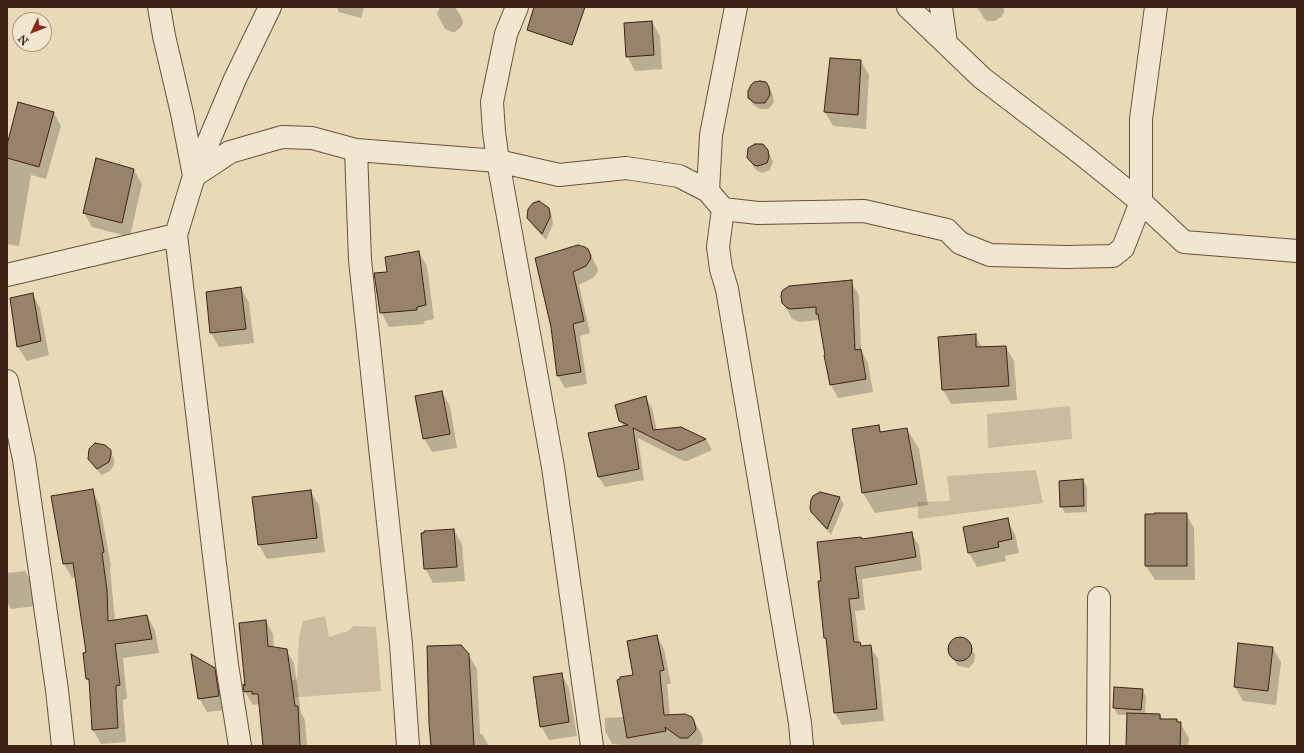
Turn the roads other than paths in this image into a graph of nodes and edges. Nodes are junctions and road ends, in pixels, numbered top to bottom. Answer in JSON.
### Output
{"nodes":[{"id":1,"x":159,"y":7,"type":"edge"},
{"id":2,"x":270,"y":7,"type":"edge"},
{"id":3,"x":517,"y":7,"type":"edge"},
{"id":4,"x":736,"y":7,"type":"edge"},
{"id":5,"x":908,"y":7,"type":"edge"},
{"id":6,"x":941,"y":7,"type":"edge"},
{"id":7,"x":1156,"y":7,"type":"edge"},
{"id":8,"x":946,"y":43,"type":"junction"},
{"id":9,"x":356,"y":150,"type":"junction"},
{"id":10,"x":498,"y":161,"type":"junction"},
{"id":11,"x":194,"y":176,"type":"junction"},
{"id":12,"x":708,"y":191,"type":"junction"},
{"id":13,"x":1141,"y":202,"type":"junction"},
{"id":14,"x":723,"y":209,"type":"junction"},
{"id":15,"x":176,"y":235,"type":"junction"},
{"id":16,"x":1297,"y":251,"type":"edge"},
{"id":17,"x":7,"y":275,"type":"edge"},
{"id":18,"x":7,"y":381,"type":"edge"},
{"id":19,"x":1099,"y":598,"type":"dead end"},
{"id":20,"x":63,"y":746,"type":"edge"},
{"id":21,"x":240,"y":746,"type":"edge"},
{"id":22,"x":408,"y":746,"type":"edge"},
{"id":23,"x":592,"y":746,"type":"edge"},
{"id":24,"x":802,"y":746,"type":"edge"},
{"id":25,"x":1098,"y":746,"type":"edge"}],
"edges":[{"from":1,"to":11,"type":"street"},
{"from":2,"to":11,"type":"street"},
{"from":3,"to":10,"type":"street"},
{"from":4,"to":12,"type":"street"},
{"from":5,"to":8,"type":"street"},
{"from":6,"to":8,"type":"street"},
{"from":7,"to":13,"type":"street"},
{"from":8,"to":13,"type":"street"},
{"from":9,"to":10,"type":"street"},
{"from":9,"to":11,"type":"street"},
{"from":9,"to":22,"type":"street"},
{"from":10,"to":12,"type":"street"},
{"from":10,"to":23,"type":"street"},
{"from":11,"to":15,"type":"street"},
{"from":12,"to":14,"type":"street"},
{"from":13,"to":14,"type":"street"},
{"from":13,"to":16,"type":"street"},
{"from":14,"to":24,"type":"street"},
{"from":15,"to":17,"type":"street"},
{"from":15,"to":21,"type":"street"},
{"from":18,"to":20,"type":"street"},
{"from":19,"to":25,"type":"street"}]}
